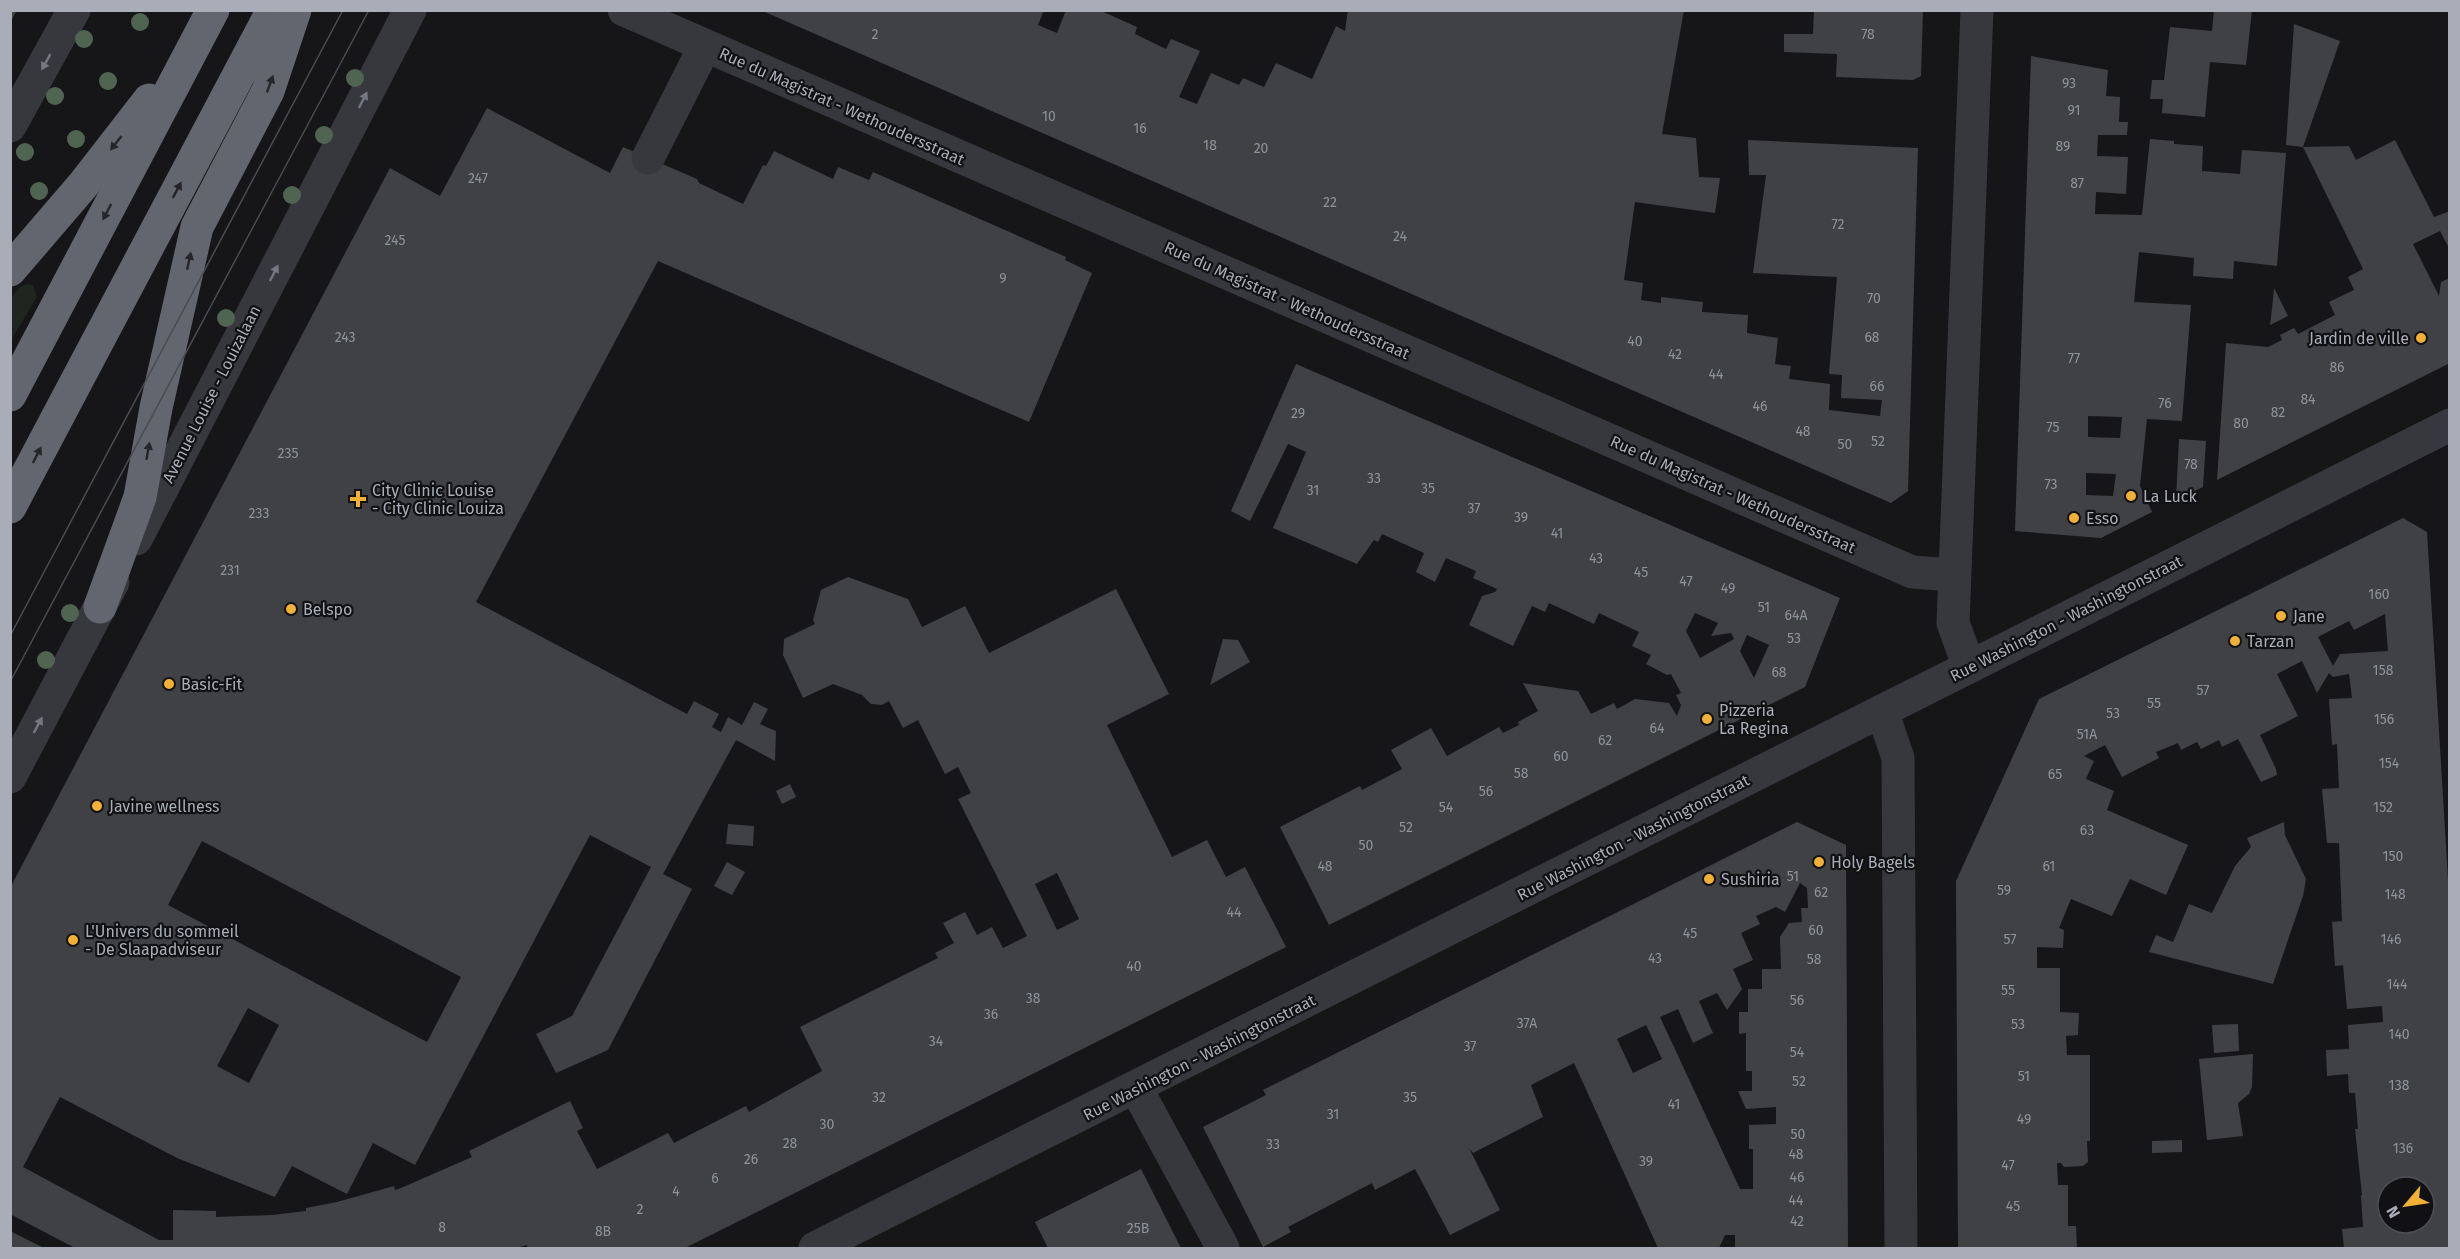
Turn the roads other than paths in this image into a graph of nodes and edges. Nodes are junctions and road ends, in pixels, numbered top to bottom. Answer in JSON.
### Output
{"nodes":[{"id":1,"x":74,"y":10,"type":"edge"},
{"id":2,"x":273,"y":10,"type":"edge"},
{"id":3,"x":295,"y":10,"type":"edge"},
{"id":4,"x":410,"y":10,"type":"edge"},
{"id":5,"x":624,"y":10,"type":"edge"},
{"id":6,"x":1977,"y":10,"type":"edge"},
{"id":7,"x":208,"y":20,"type":"edge"},
{"id":8,"x":705,"y":46,"type":"junction"},
{"id":9,"x":10,"y":126,"type":"edge"},
{"id":10,"x":648,"y":158,"type":"dead end"},
{"id":11,"x":10,"y":270,"type":"edge"},
{"id":12,"x":10,"y":395,"type":"edge"},
{"id":13,"x":2450,"y":425,"type":"edge"},
{"id":14,"x":10,"y":507,"type":"edge"},
{"id":15,"x":1954,"y":575,"type":"junction"},
{"id":16,"x":100,"y":607,"type":"junction"},
{"id":17,"x":1969,"y":667,"type":"junction"},
{"id":18,"x":1882,"y":711,"type":"junction"},
{"id":19,"x":10,"y":777,"type":"edge"},
{"id":20,"x":1136,"y":1088,"type":"junction"},
{"id":21,"x":815,"y":1248,"type":"edge"},
{"id":22,"x":1223,"y":1248,"type":"edge"},
{"id":23,"x":1901,"y":1248,"type":"edge"}],
"edges":[{"from":1,"to":9,"type":"street","one_way":true},
{"from":14,"to":2,"type":"highway","one_way":true},
{"from":16,"to":3,"type":"highway","one_way":true},
{"from":16,"to":4,"type":"street","name":"Avenue Louise - Louizalaan","one_way":true},
{"from":5,"to":8,"type":"street","name":"Rue du Magistrat - Wethoudersstraat"},
{"from":6,"to":15,"type":"street"},
{"from":7,"to":11,"type":"highway","one_way":true},
{"from":7,"to":12,"type":"highway","one_way":true},
{"from":8,"to":10,"type":"street"},
{"from":8,"to":15,"type":"street","name":"Rue du Magistrat - Wethoudersstraat"},
{"from":13,"to":17,"type":"street","name":"Rue Washington - Washingtonstraat"},
{"from":15,"to":17,"type":"street"},
{"from":19,"to":16,"type":"street","name":"Avenue Louise - Louizalaan","one_way":true},
{"from":17,"to":18,"type":"street","name":"Rue Washington - Washingtonstraat"},
{"from":18,"to":20,"type":"street","name":"Rue Washington - Washingtonstraat"},
{"from":18,"to":23,"type":"street"},
{"from":20,"to":21,"type":"street","name":"Rue Washington - Washingtonstraat"},
{"from":20,"to":22,"type":"street"}]}
